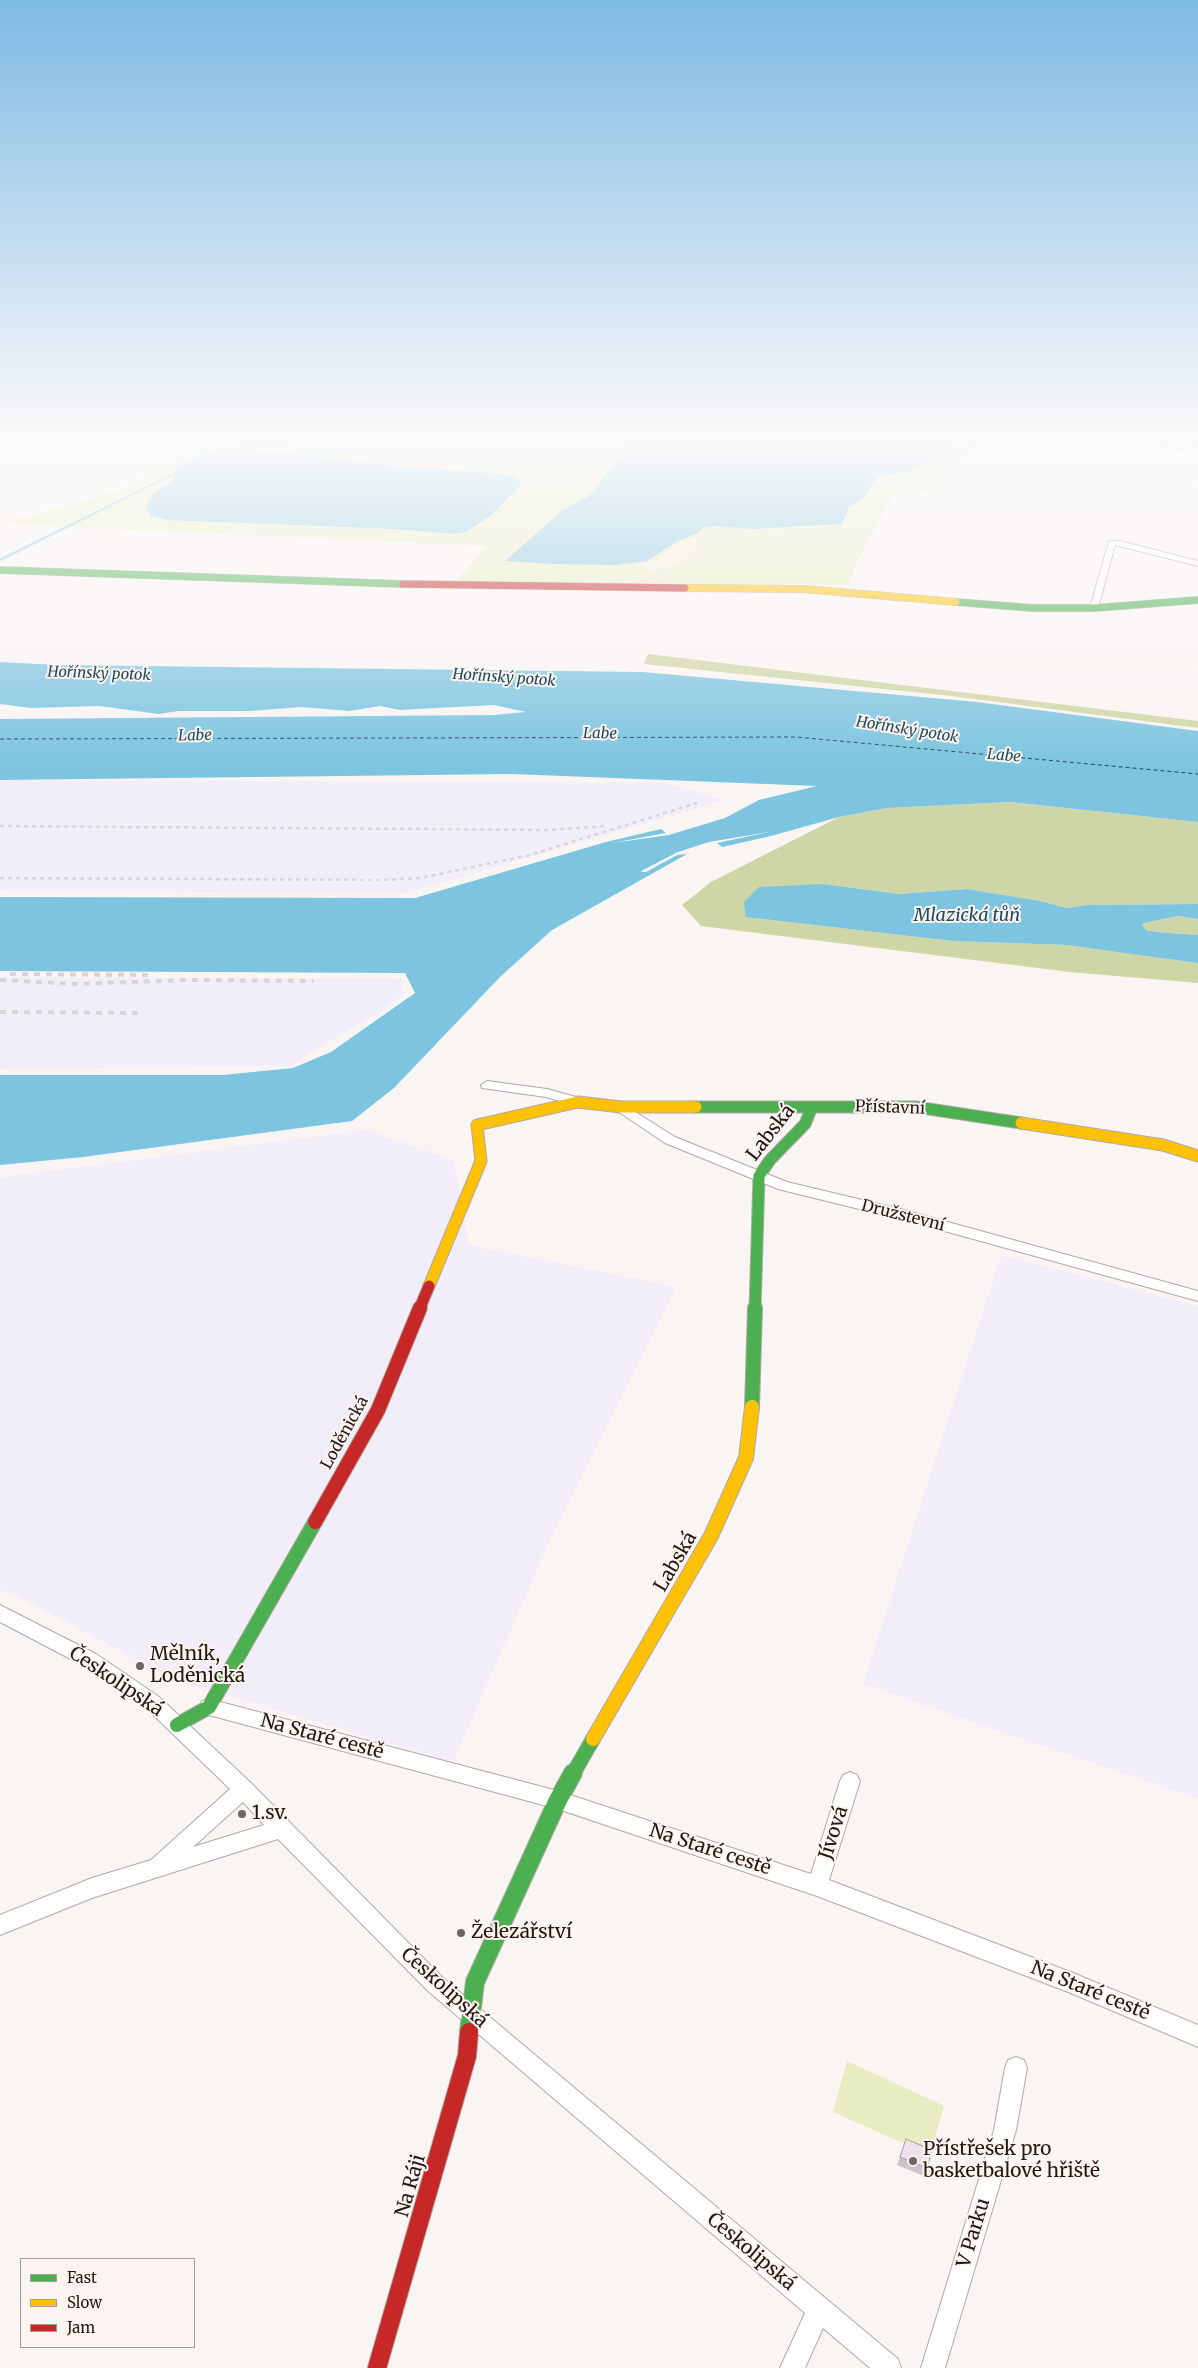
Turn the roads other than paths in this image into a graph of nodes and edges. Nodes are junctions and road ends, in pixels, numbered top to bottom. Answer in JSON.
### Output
{"nodes":[{"id":1,"x":1110,"y":549,"type":"edge"},
{"id":2,"x":1140,"y":549,"type":"edge"},
{"id":3,"x":1198,"y":564,"type":"edge"},
{"id":4,"x":0,"y":570,"type":"edge"},
{"id":5,"x":1198,"y":600,"type":"edge"},
{"id":6,"x":1094,"y":608,"type":"junction"},
{"id":7,"x":487,"y":1085,"type":"dead end"},
{"id":8,"x":578,"y":1102,"type":"junction"},
{"id":9,"x":621,"y":1107,"type":"junction"},
{"id":10,"x":812,"y":1107,"type":"junction"},
{"id":11,"x":477,"y":1125,"type":"joint"},
{"id":12,"x":1198,"y":1156,"type":"edge"},
{"id":13,"x":759,"y":1176,"type":"junction"},
{"id":14,"x":1198,"y":1296,"type":"edge"},
{"id":15,"x":0,"y":1613,"type":"edge"},
{"id":16,"x":208,"y":1707,"type":"junction"},
{"id":17,"x":177,"y":1725,"type":"junction"},
{"id":18,"x":850,"y":1780,"type":"dead end"},
{"id":19,"x":244,"y":1789,"type":"junction"},
{"id":20,"x":558,"y":1800,"type":"junction"},
{"id":21,"x":281,"y":1829,"type":"junction"},
{"id":22,"x":155,"y":1868,"type":"junction"},
{"id":23,"x":817,"y":1886,"type":"junction"},
{"id":24,"x":0,"y":1926,"type":"edge"},
{"id":25,"x":470,"y":2013,"type":"junction"},
{"id":26,"x":1198,"y":2036,"type":"edge"},
{"id":27,"x":1016,"y":2068,"type":"dead end"},
{"id":28,"x":819,"y":2310,"type":"junction"},
{"id":29,"x":377,"y":2368,"type":"edge"},
{"id":30,"x":792,"y":2368,"type":"edge"},
{"id":31,"x":889,"y":2368,"type":"edge"},
{"id":32,"x":933,"y":2368,"type":"edge"}],
"edges":[{"from":1,"to":6,"type":"street"},
{"from":2,"to":3,"type":"street"},
{"from":4,"to":6,"type":"street"},
{"from":5,"to":6,"type":"street"},
{"from":7,"to":8,"type":"street","name":"Přístavní"},
{"from":8,"to":9,"type":"street","name":"Přístavní"},
{"from":8,"to":11,"type":"street","name":"Přístavní"},
{"from":9,"to":10,"type":"street","name":"Přístavní"},
{"from":9,"to":13,"type":"street","name":"Družstevní"},
{"from":10,"to":12,"type":"street","name":"Přístavní"},
{"from":10,"to":13,"type":"street","name":"Labská"},
{"from":11,"to":16,"type":"street","name":"Loděnická"},
{"from":13,"to":14,"type":"street","name":"Družstevní"},
{"from":13,"to":20,"type":"street","name":"Labská"},
{"from":15,"to":17,"type":"street","name":"Českolipská"},
{"from":16,"to":17,"type":"street"},
{"from":16,"to":20,"type":"street","name":"Na Staré cestě"},
{"from":17,"to":19,"type":"street","name":"Českolipská"},
{"from":18,"to":23,"type":"street","name":"Jívová"},
{"from":19,"to":21,"type":"street","name":"Českolipská"},
{"from":19,"to":22,"type":"street"},
{"from":20,"to":23,"type":"street","name":"Na Staré cestě"},
{"from":20,"to":25,"type":"street","name":"Labská"},
{"from":21,"to":22,"type":"street"},
{"from":21,"to":25,"type":"street","name":"Českolipská"},
{"from":22,"to":24,"type":"street"},
{"from":23,"to":26,"type":"street","name":"Na Staré cestě"},
{"from":25,"to":28,"type":"street","name":"Českolipská"},
{"from":25,"to":29,"type":"street","name":"Na Ráji"},
{"from":27,"to":32,"type":"street","name":"V Parku"},
{"from":28,"to":30,"type":"street"},
{"from":28,"to":31,"type":"street","name":"Českolipská"}]}
